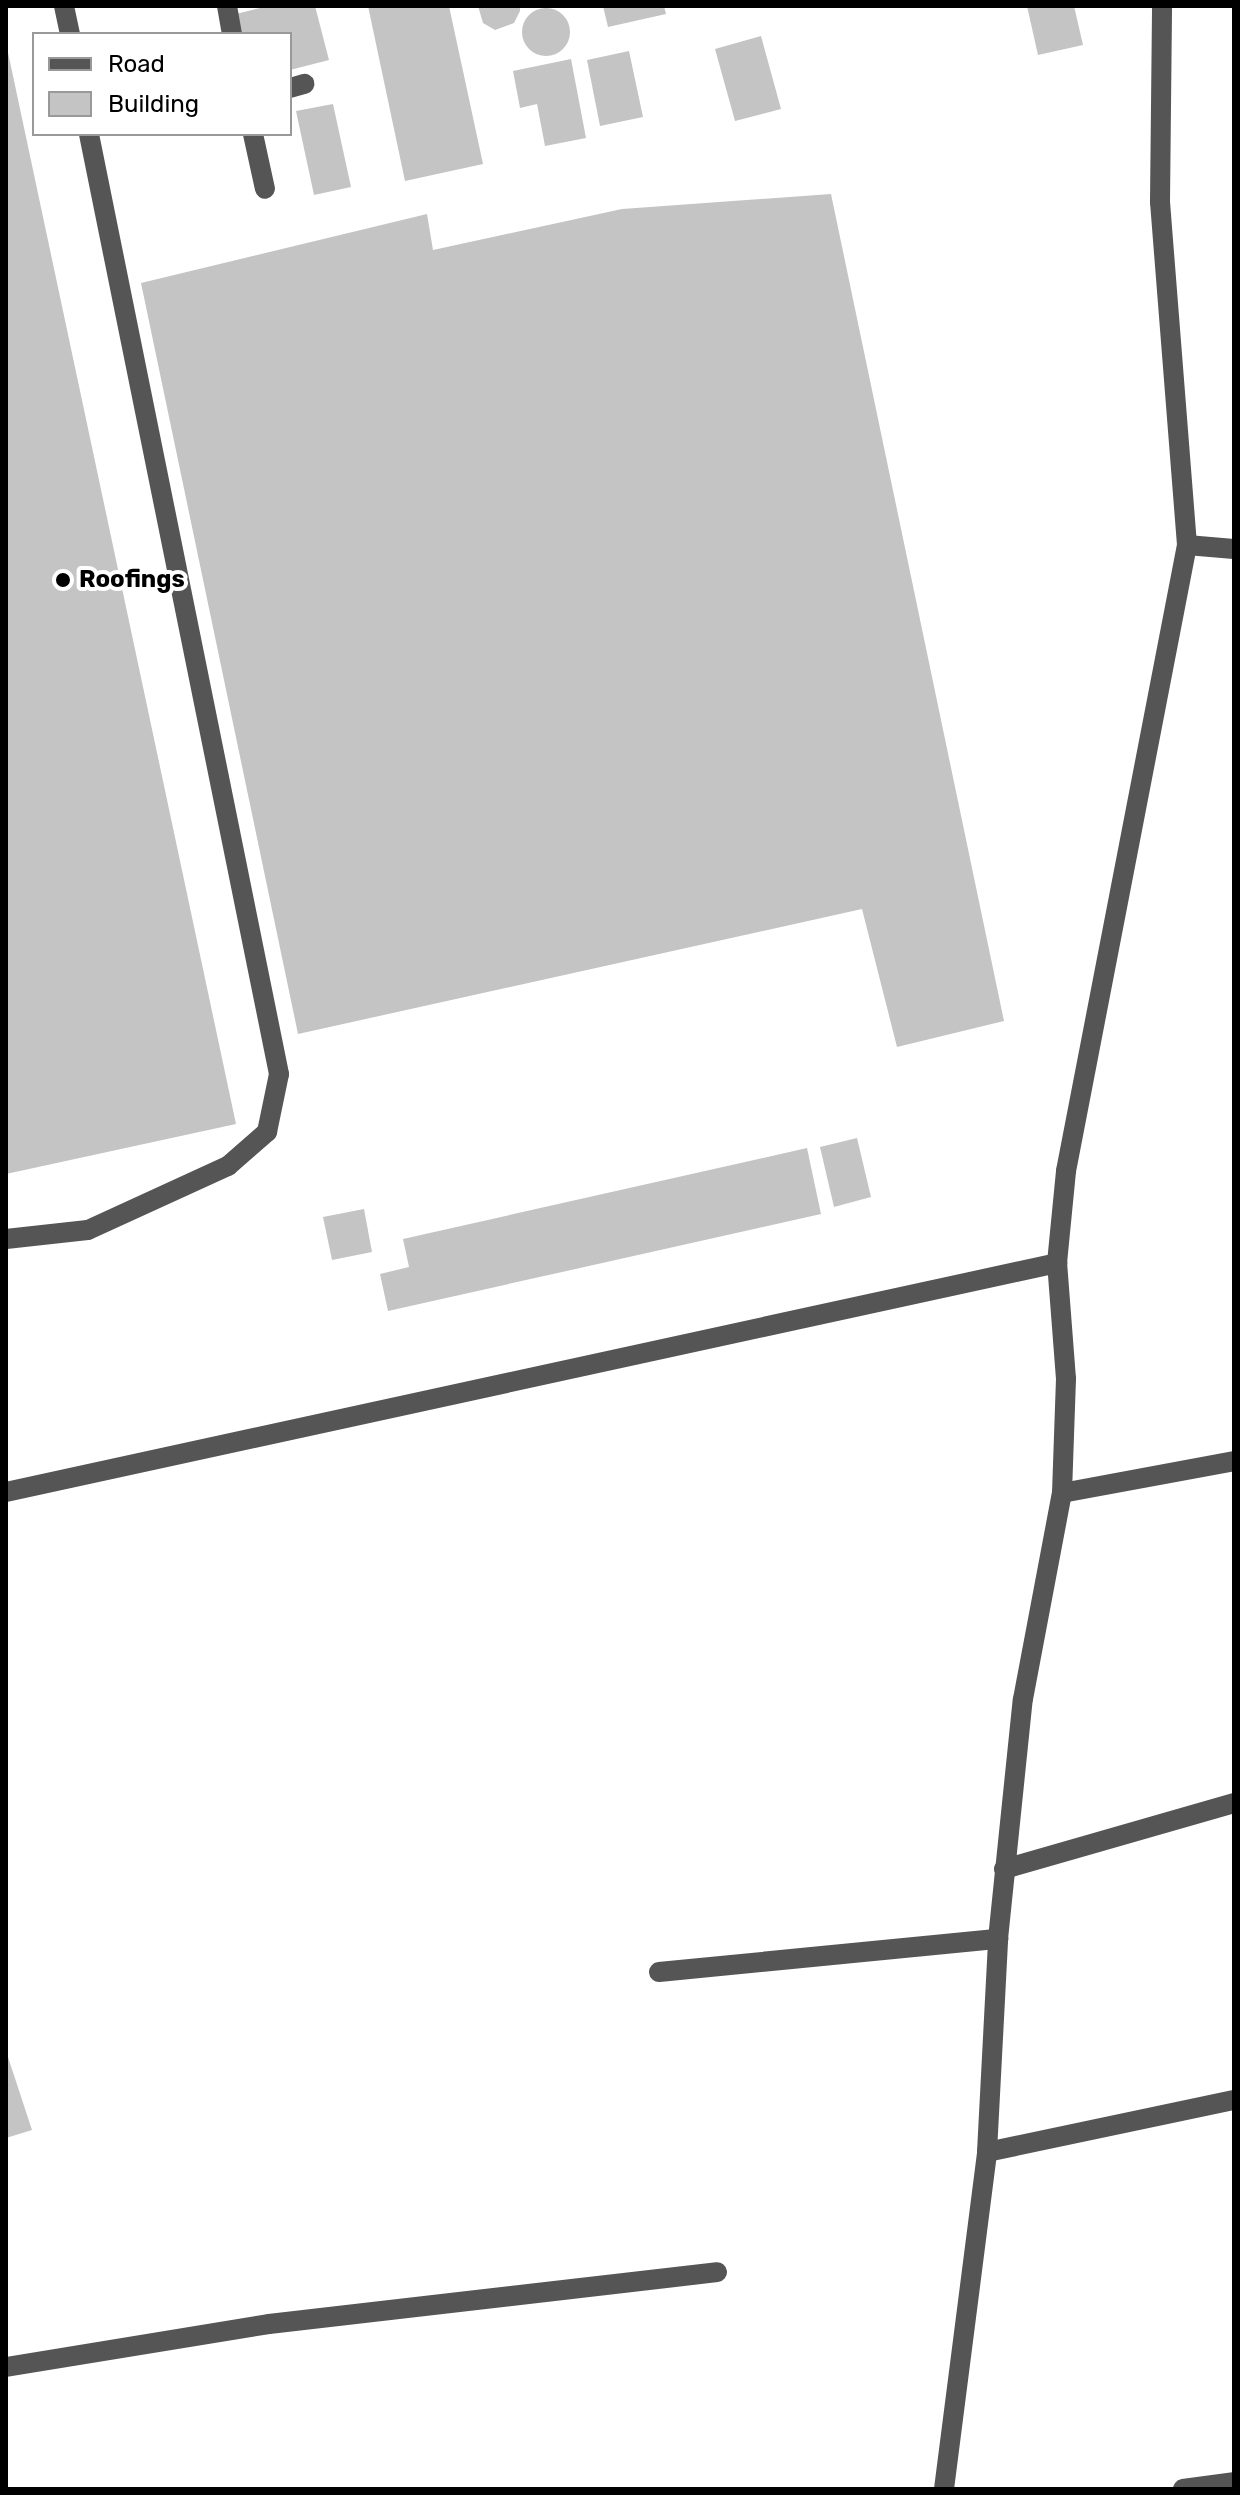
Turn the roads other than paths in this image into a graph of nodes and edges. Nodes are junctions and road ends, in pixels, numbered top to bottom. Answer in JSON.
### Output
{"nodes":[{"id":1,"x":64,"y":6,"type":"edge"},
{"id":2,"x":227,"y":6,"type":"edge"},
{"id":3,"x":1162,"y":6,"type":"edge"},
{"id":4,"x":70,"y":32,"type":"edge"},
{"id":5,"x":232,"y":32,"type":"edge"},
{"id":6,"x":89,"y":136,"type":"edge"},
{"id":7,"x":253,"y":136,"type":"edge"},
{"id":8,"x":265,"y":189,"type":"dead end"},
{"id":9,"x":1187,"y":545,"type":"junction"},
{"id":10,"x":1234,"y":549,"type":"edge"},
{"id":11,"x":6,"y":1239,"type":"edge"},
{"id":12,"x":1057,"y":1263,"type":"junction"},
{"id":13,"x":1234,"y":1461,"type":"edge"},
{"id":14,"x":6,"y":1492,"type":"edge"},
{"id":15,"x":1062,"y":1493,"type":"junction"},
{"id":16,"x":1234,"y":1803,"type":"edge"},
{"id":17,"x":1004,"y":1869,"type":"junction"},
{"id":18,"x":998,"y":1939,"type":"junction"},
{"id":19,"x":659,"y":1972,"type":"dead end"},
{"id":20,"x":1234,"y":2100,"type":"edge"},
{"id":21,"x":987,"y":2152,"type":"junction"},
{"id":22,"x":717,"y":2272,"type":"dead end"},
{"id":23,"x":6,"y":2367,"type":"edge"},
{"id":24,"x":1234,"y":2482,"type":"edge"},
{"id":25,"x":944,"y":2489,"type":"edge"},
{"id":26,"x":1183,"y":2489,"type":"edge"}],
"edges":[{"from":1,"to":4,"type":"street"},
{"from":2,"to":5,"type":"street"},
{"from":3,"to":9,"type":"street"},
{"from":6,"to":11,"type":"street"},
{"from":7,"to":8,"type":"street"},
{"from":9,"to":10,"type":"street"},
{"from":9,"to":12,"type":"street"},
{"from":12,"to":14,"type":"street"},
{"from":12,"to":15,"type":"street"},
{"from":13,"to":15,"type":"street"},
{"from":15,"to":17,"type":"street"},
{"from":16,"to":17,"type":"street"},
{"from":17,"to":18,"type":"street"},
{"from":18,"to":19,"type":"street"},
{"from":18,"to":21,"type":"street"},
{"from":20,"to":21,"type":"street"},
{"from":21,"to":25,"type":"street"},
{"from":22,"to":23,"type":"street"},
{"from":24,"to":26,"type":"street"}]}
